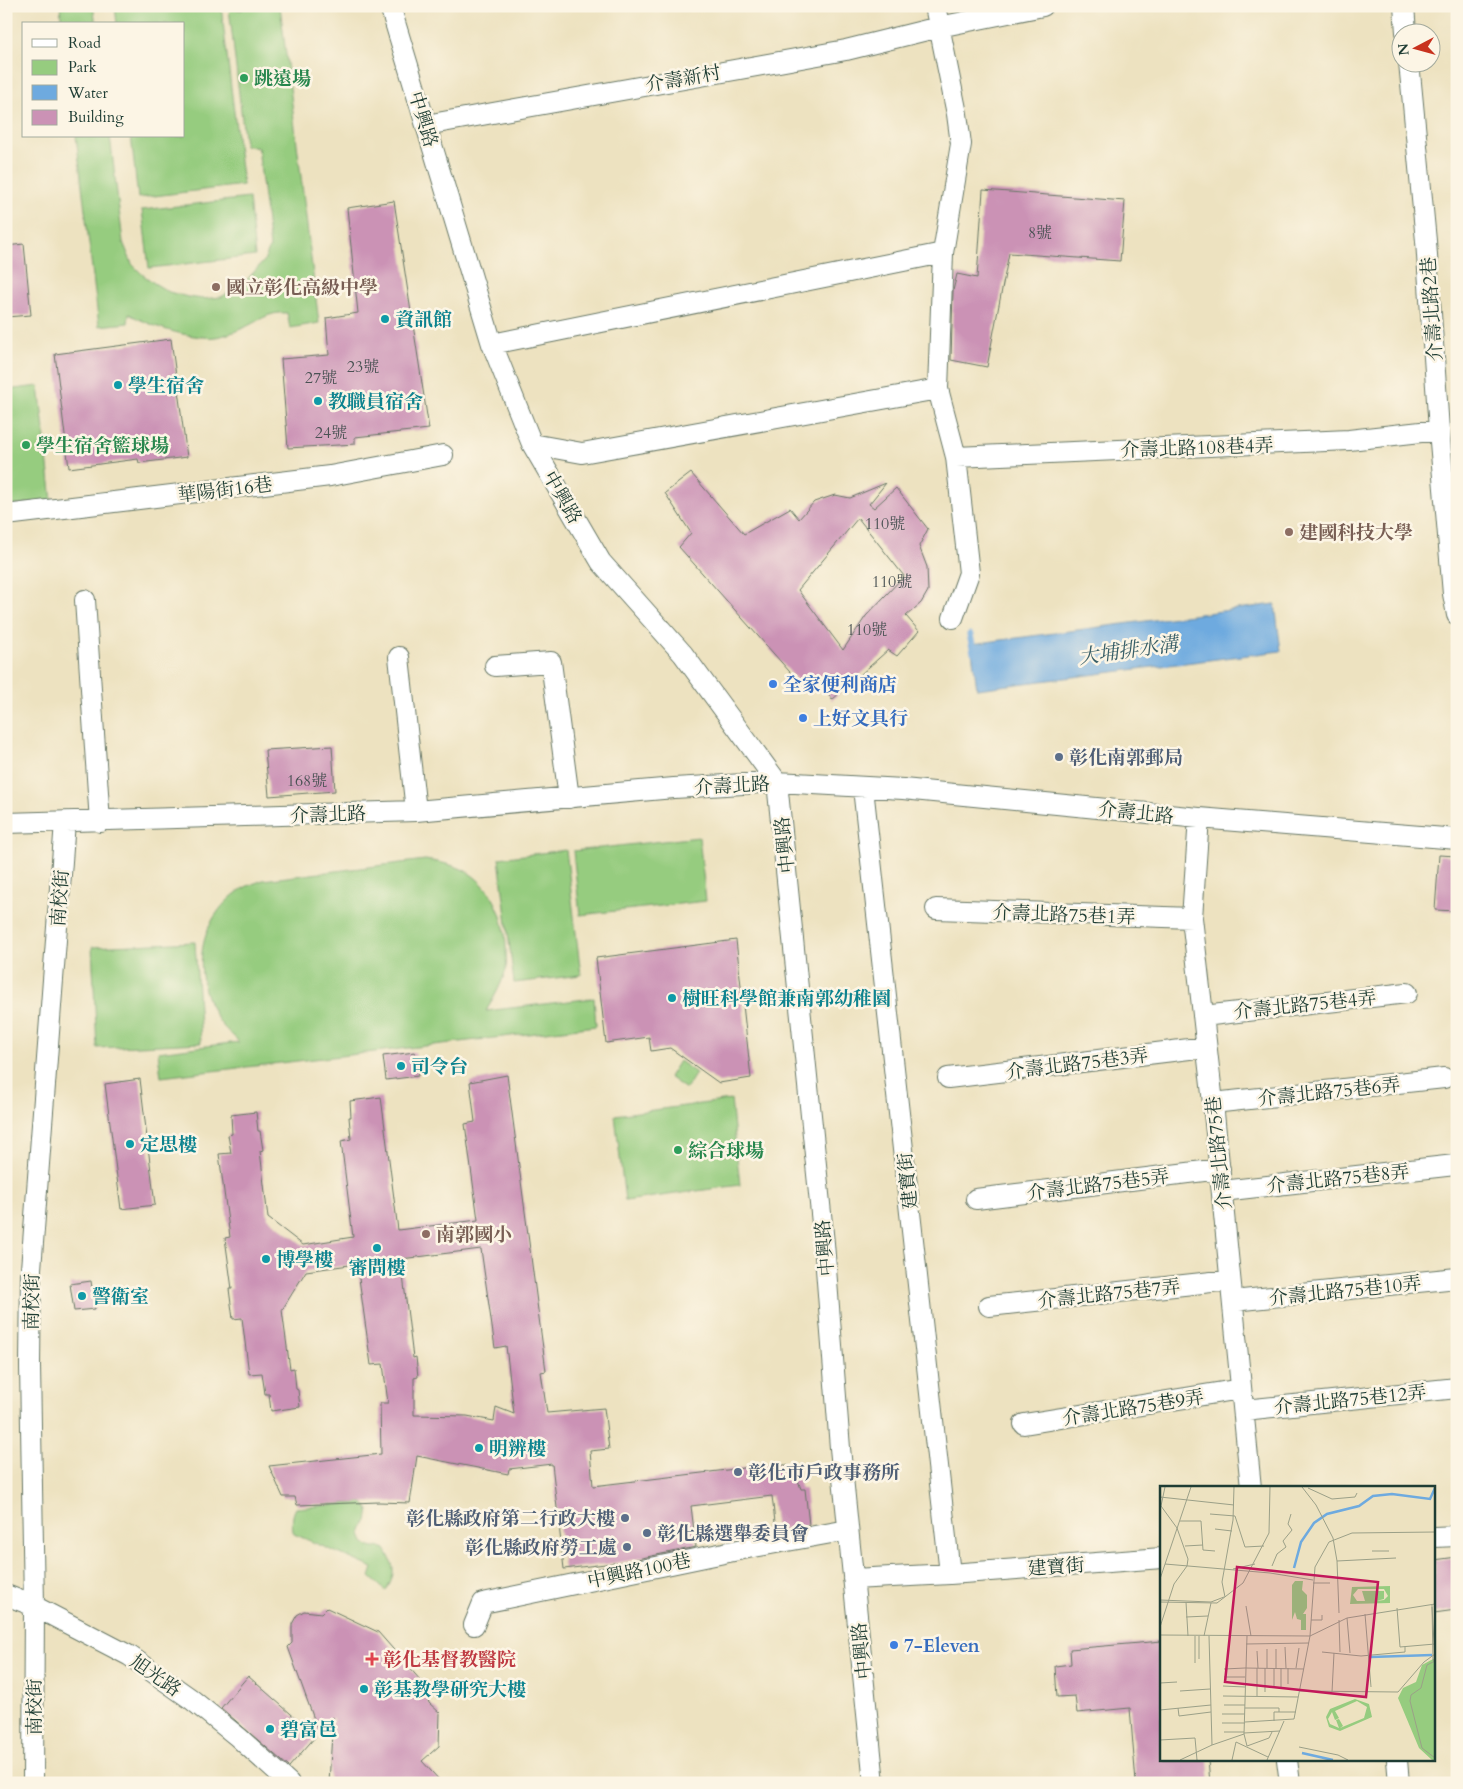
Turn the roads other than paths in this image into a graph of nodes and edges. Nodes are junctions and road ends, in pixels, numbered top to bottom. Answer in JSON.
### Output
{"nodes":[{"id":1,"x":390,"y":6,"type":"edge"},
{"id":2,"x":935,"y":6,"type":"edge"},
{"id":3,"x":1043,"y":6,"type":"edge"},
{"id":4,"x":1404,"y":6,"type":"edge"},
{"id":5,"x":1405,"y":22,"type":"edge"},
{"id":6,"x":939,"y":27,"type":"junction"},
{"id":7,"x":1410,"y":72,"type":"edge"},
{"id":8,"x":426,"y":124,"type":"junction"},
{"id":9,"x":943,"y":253,"type":"junction"},
{"id":10,"x":492,"y":344,"type":"junction"},
{"id":11,"x":938,"y":389,"type":"junction"},
{"id":12,"x":1439,"y":430,"type":"junction"},
{"id":13,"x":532,"y":444,"type":"junction"},
{"id":14,"x":443,"y":454,"type":"dead end"},
{"id":15,"x":956,"y":457,"type":"junction"},
{"id":16,"x":6,"y":515,"type":"edge"},
{"id":17,"x":85,"y":600,"type":"dead end"},
{"id":18,"x":1457,"y":616,"type":"edge"},
{"id":19,"x":953,"y":618,"type":"dead end"},
{"id":20,"x":399,"y":657,"type":"dead end"},
{"id":21,"x":495,"y":666,"type":"dead end"},
{"id":22,"x":777,"y":782,"type":"junction"},
{"id":23,"x":863,"y":788,"type":"junction"},
{"id":24,"x":569,"y":798,"type":"junction"},
{"id":25,"x":416,"y":811,"type":"junction"},
{"id":26,"x":1199,"y":818,"type":"junction"},
{"id":27,"x":65,"y":822,"type":"junction"},
{"id":28,"x":100,"y":822,"type":"junction"},
{"id":29,"x":6,"y":823,"type":"edge"},
{"id":30,"x":1457,"y":839,"type":"edge"},
{"id":31,"x":936,"y":909,"type":"dead end"},
{"id":32,"x":1192,"y":918,"type":"junction"},
{"id":33,"x":1407,"y":993,"type":"dead end"},
{"id":34,"x":1204,"y":1016,"type":"junction"},
{"id":35,"x":1206,"y":1047,"type":"junction"},
{"id":36,"x":948,"y":1078,"type":"dead end"},
{"id":37,"x":1444,"y":1078,"type":"dead end"},
{"id":38,"x":1213,"y":1103,"type":"junction"},
{"id":39,"x":1455,"y":1165,"type":"dead end"},
{"id":40,"x":1220,"y":1169,"type":"junction"},
{"id":41,"x":1222,"y":1191,"type":"junction"},
{"id":42,"x":976,"y":1199,"type":"dead end"},
{"id":43,"x":1457,"y":1278,"type":"edge"},
{"id":44,"x":1230,"y":1280,"type":"junction"},
{"id":45,"x":1233,"y":1301,"type":"junction"},
{"id":46,"x":989,"y":1306,"type":"dead end"},
{"id":47,"x":1457,"y":1388,"type":"edge"},
{"id":48,"x":1241,"y":1389,"type":"junction"},
{"id":49,"x":1244,"y":1410,"type":"junction"},
{"id":50,"x":1024,"y":1424,"type":"dead end"},
{"id":51,"x":1252,"y":1486,"type":"edge"},
{"id":52,"x":848,"y":1530,"type":"junction"},
{"id":53,"x":1457,"y":1536,"type":"edge"},
{"id":54,"x":1436,"y":1537,"type":"edge"},
{"id":55,"x":1160,"y":1558,"type":"edge"},
{"id":56,"x":950,"y":1574,"type":"junction"},
{"id":57,"x":853,"y":1579,"type":"junction"},
{"id":58,"x":6,"y":1595,"type":"edge"},
{"id":59,"x":34,"y":1606,"type":"junction"},
{"id":60,"x":474,"y":1624,"type":"dead end"},
{"id":61,"x":1287,"y":1762,"type":"edge"},
{"id":62,"x":1397,"y":1762,"type":"edge"},
{"id":63,"x":33,"y":1783,"type":"edge"},
{"id":64,"x":289,"y":1783,"type":"edge"},
{"id":65,"x":874,"y":1783,"type":"edge"},
{"id":66,"x":1290,"y":1783,"type":"edge"},
{"id":67,"x":1399,"y":1783,"type":"edge"}],
"edges":[{"from":1,"to":8,"type":"street","name":"中興路"},
{"from":2,"to":6,"type":"street"},
{"from":3,"to":6,"type":"street","name":"介壽新村"},
{"from":4,"to":5,"type":"street"},
{"from":6,"to":8,"type":"street","name":"介壽新村"},
{"from":6,"to":9,"type":"street"},
{"from":7,"to":12,"type":"street","name":"介壽北路2巷"},
{"from":8,"to":10,"type":"street","name":"中興路"},
{"from":9,"to":10,"type":"street"},
{"from":9,"to":11,"type":"street"},
{"from":10,"to":13,"type":"street","name":"中興路"},
{"from":11,"to":13,"type":"street"},
{"from":11,"to":15,"type":"street"},
{"from":12,"to":15,"type":"street","name":"介壽北路108巷4弄"},
{"from":12,"to":18,"type":"street","name":"介壽北路2巷"},
{"from":13,"to":22,"type":"street","name":"中興路"},
{"from":14,"to":16,"type":"street","name":"華陽街16巷"},
{"from":15,"to":19,"type":"street"},
{"from":17,"to":28,"type":"street"},
{"from":20,"to":25,"type":"street"},
{"from":21,"to":24,"type":"street"},
{"from":22,"to":23,"type":"street","name":"介壽北路"},
{"from":22,"to":24,"type":"street","name":"介壽北路"},
{"from":22,"to":52,"type":"street","name":"中興路"},
{"from":23,"to":26,"type":"street","name":"介壽北路"},
{"from":23,"to":56,"type":"street","name":"建寶街"},
{"from":24,"to":25,"type":"street","name":"介壽北路"},
{"from":25,"to":28,"type":"street","name":"介壽北路"},
{"from":26,"to":30,"type":"street","name":"介壽北路"},
{"from":26,"to":32,"type":"street","name":"介壽北路75巷"},
{"from":27,"to":28,"type":"street","name":"介壽北路"},
{"from":27,"to":29,"type":"street","name":"介壽北路"},
{"from":27,"to":59,"type":"street","name":"南校街"},
{"from":31,"to":32,"type":"street","name":"介壽北路75巷1弄"},
{"from":32,"to":34,"type":"street","name":"介壽北路75巷"},
{"from":33,"to":34,"type":"street","name":"介壽北路75巷4弄"},
{"from":34,"to":35,"type":"street","name":"介壽北路75巷"},
{"from":35,"to":36,"type":"street","name":"介壽北路75巷3弄"},
{"from":35,"to":38,"type":"street","name":"介壽北路75巷"},
{"from":37,"to":38,"type":"street","name":"介壽北路75巷6弄"},
{"from":38,"to":40,"type":"street","name":"介壽北路75巷"},
{"from":39,"to":41,"type":"street","name":"介壽北路75巷8弄"},
{"from":40,"to":41,"type":"street","name":"介壽北路75巷"},
{"from":40,"to":42,"type":"street","name":"介壽北路75巷5弄"},
{"from":41,"to":44,"type":"street","name":"介壽北路75巷"},
{"from":43,"to":45,"type":"street","name":"介壽北路75巷10弄"},
{"from":44,"to":45,"type":"street","name":"介壽北路75巷"},
{"from":44,"to":46,"type":"street","name":"介壽北路75巷7弄"},
{"from":45,"to":48,"type":"street","name":"介壽北路75巷"},
{"from":47,"to":49,"type":"street","name":"介壽北路75巷12弄"},
{"from":48,"to":49,"type":"street","name":"介壽北路75巷"},
{"from":48,"to":50,"type":"street","name":"介壽北路75巷9弄"},
{"from":49,"to":51,"type":"street","name":"介壽北路75巷"},
{"from":52,"to":57,"type":"street","name":"中興路"},
{"from":52,"to":60,"type":"street","name":"中興路100巷"},
{"from":53,"to":54,"type":"street"},
{"from":55,"to":56,"type":"street","name":"建寶街"},
{"from":56,"to":57,"type":"street","name":"建寶街"},
{"from":57,"to":65,"type":"street","name":"中興路"},
{"from":58,"to":59,"type":"street","name":"旭光路"},
{"from":59,"to":63,"type":"street","name":"南校街"},
{"from":59,"to":64,"type":"street","name":"旭光路"},
{"from":61,"to":66,"type":"street"},
{"from":62,"to":67,"type":"street"}]}
